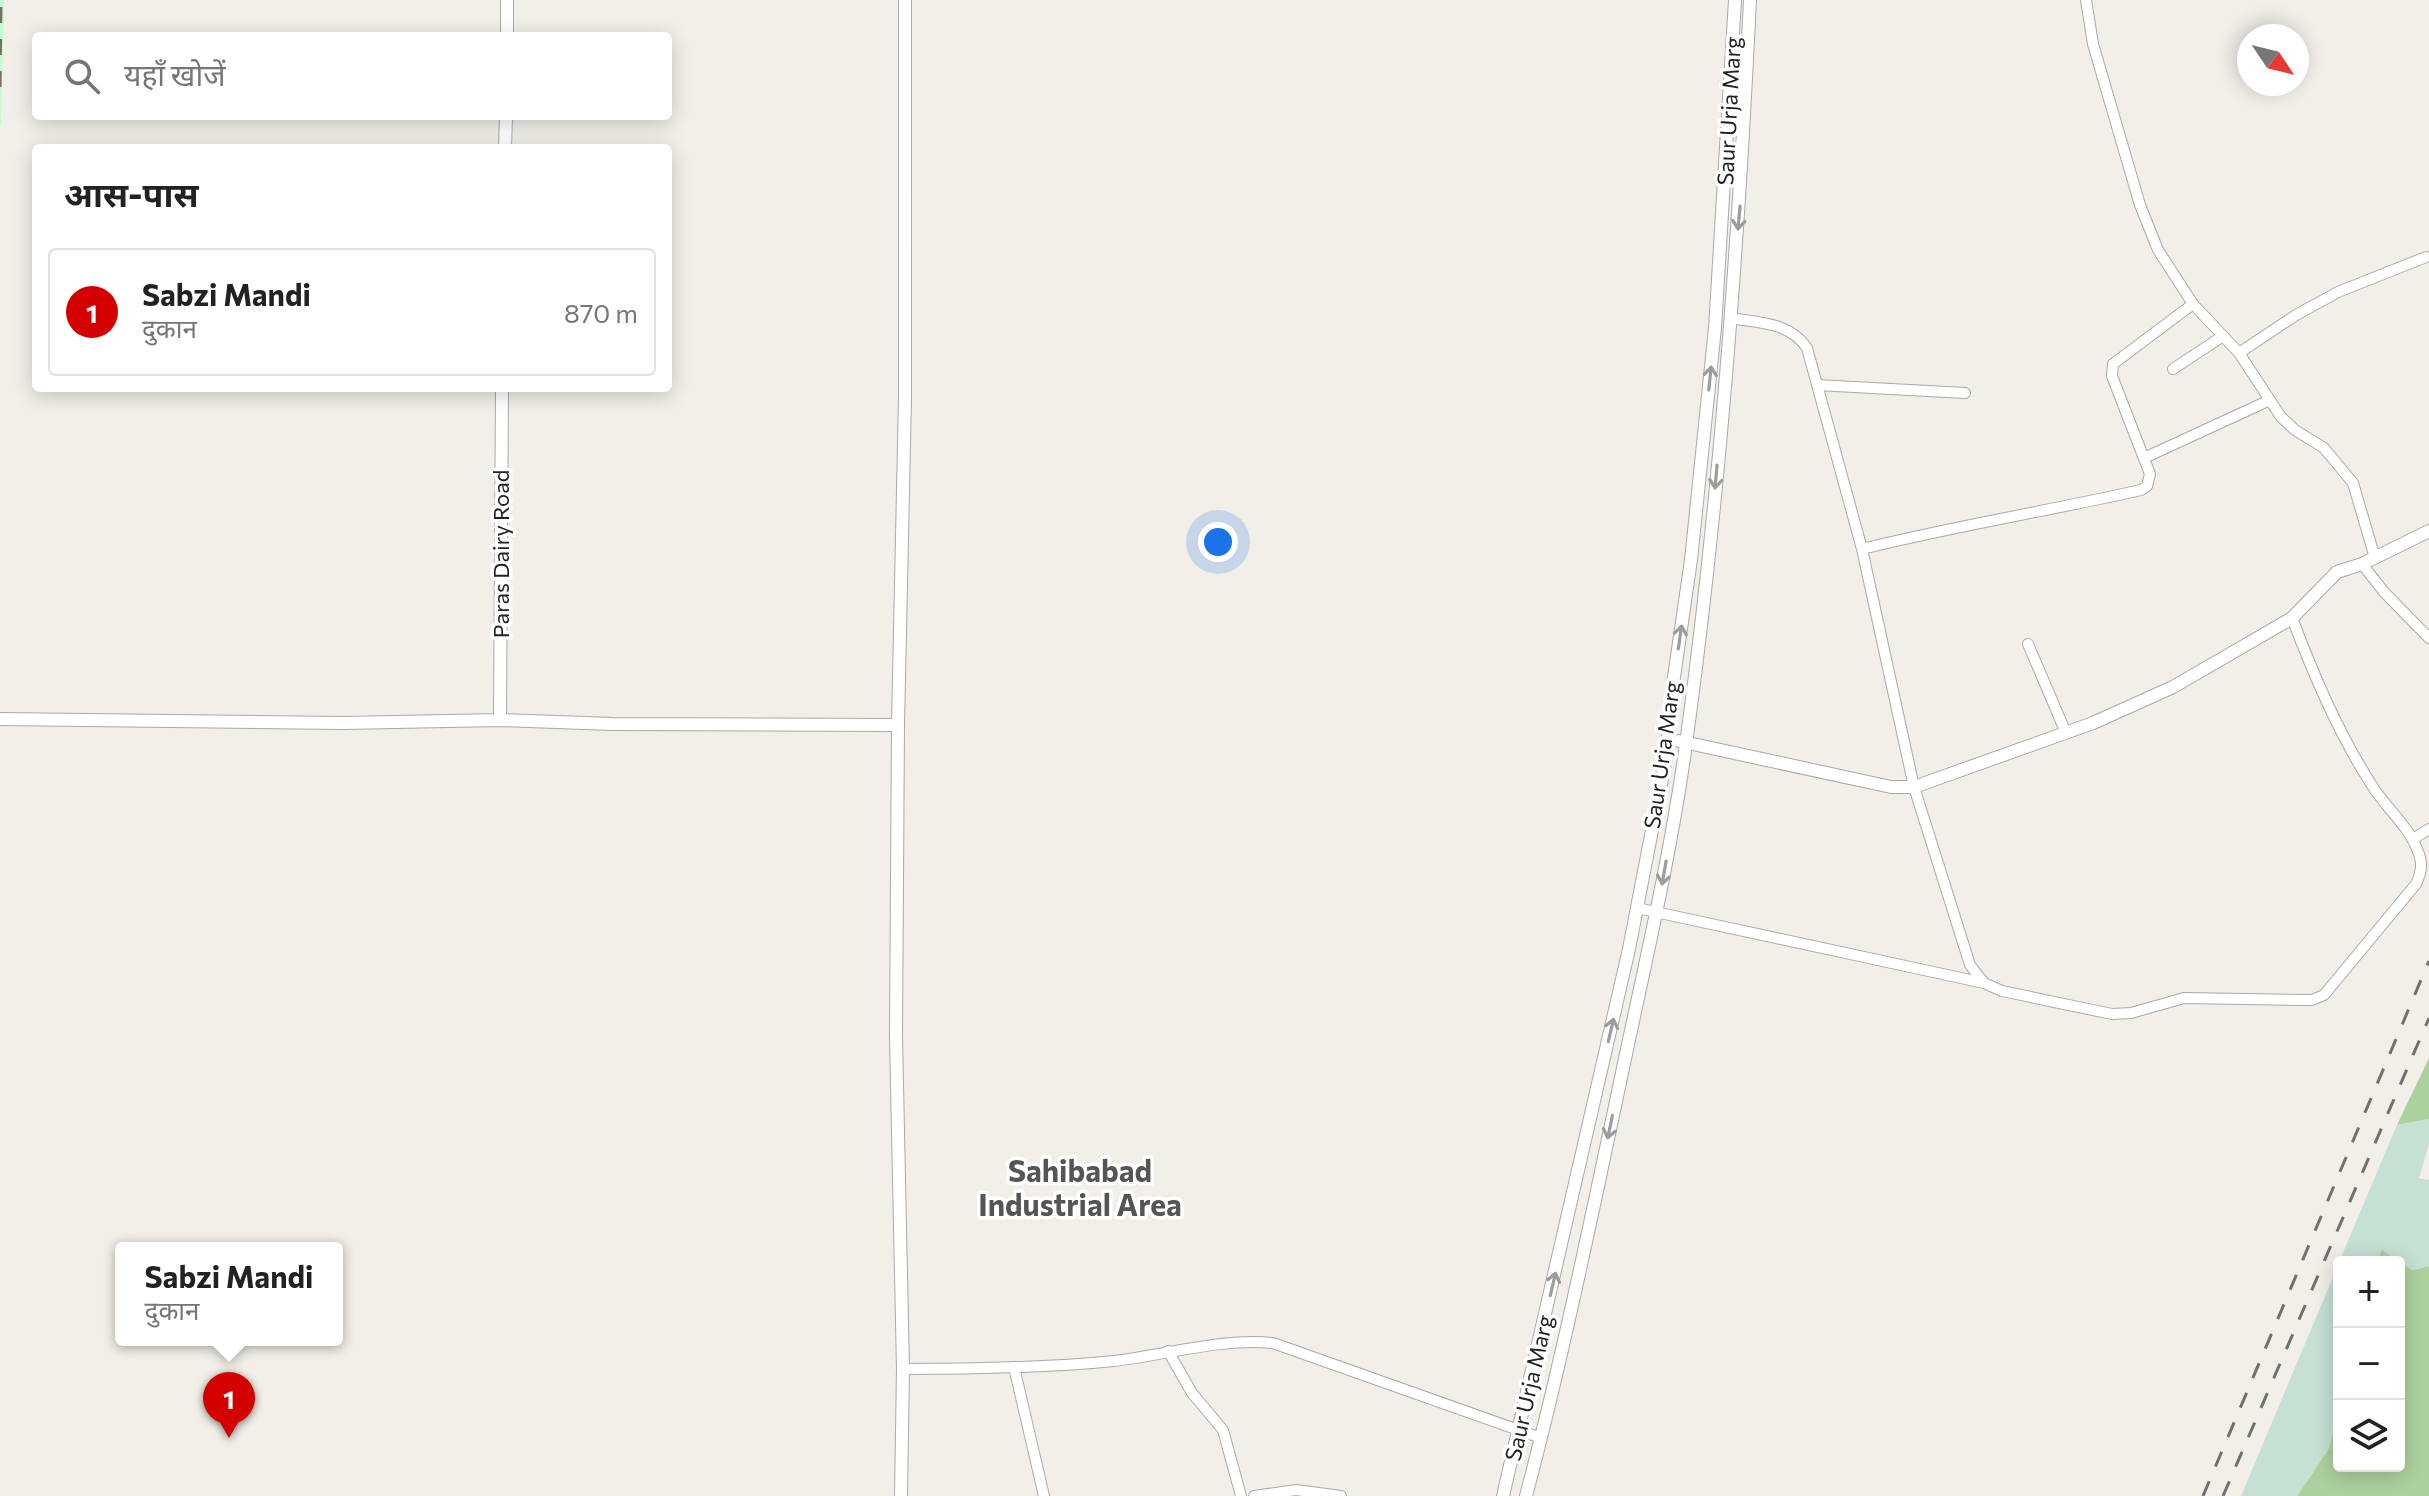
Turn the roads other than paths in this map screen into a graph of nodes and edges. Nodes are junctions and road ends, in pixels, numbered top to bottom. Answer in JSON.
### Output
{"nodes":[{"id":1,"x":507,"y":0,"type":"edge"},
{"id":2,"x":905,"y":0,"type":"edge"},
{"id":3,"x":1735,"y":0,"type":"edge"},
{"id":4,"x":1750,"y":0,"type":"edge"},
{"id":5,"x":2086,"y":0,"type":"edge"},
{"id":6,"x":507,"y":32,"type":"edge"},
{"id":7,"x":506,"y":120,"type":"edge"},
{"id":8,"x":505,"y":144,"type":"edge"},
{"id":9,"x":2426,"y":257,"type":"dead end"},
{"id":10,"x":2193,"y":304,"type":"junction"},
{"id":11,"x":1730,"y":318,"type":"junction"},
{"id":12,"x":2223,"y":336,"type":"junction"},
{"id":13,"x":2239,"y":353,"type":"junction"},
{"id":14,"x":2173,"y":369,"type":"dead end"},
{"id":15,"x":1817,"y":385,"type":"junction"},
{"id":16,"x":502,"y":392,"type":"edge"},
{"id":17,"x":1965,"y":393,"type":"dead end"},
{"id":18,"x":2270,"y":400,"type":"junction"},
{"id":19,"x":2144,"y":458,"type":"junction"},
{"id":20,"x":2429,"y":531,"type":"edge"},
{"id":21,"x":1862,"y":549,"type":"junction"},
{"id":22,"x":2375,"y":558,"type":"junction"},
{"id":23,"x":2362,"y":564,"type":"junction"},
{"id":24,"x":2292,"y":618,"type":"junction"},
{"id":25,"x":2429,"y":638,"type":"edge"},
{"id":26,"x":2028,"y":644,"type":"dead end"},
{"id":27,"x":0,"y":719,"type":"edge"},
{"id":28,"x":500,"y":720,"type":"junction"},
{"id":29,"x":898,"y":725,"type":"junction"},
{"id":30,"x":2066,"y":733,"type":"junction"},
{"id":31,"x":1668,"y":739,"type":"junction"},
{"id":32,"x":1686,"y":743,"type":"junction"},
{"id":33,"x":1914,"y":787,"type":"junction"},
{"id":34,"x":2429,"y":829,"type":"edge"},
{"id":35,"x":2413,"y":839,"type":"junction"},
{"id":36,"x":1637,"y":908,"type":"junction"},
{"id":37,"x":1658,"y":912,"type":"junction"},
{"id":38,"x":1984,"y":983,"type":"junction"},
{"id":39,"x":1168,"y":1351,"type":"junction"},
{"id":40,"x":1014,"y":1367,"type":"junction"},
{"id":41,"x":903,"y":1369,"type":"junction"},
{"id":42,"x":1520,"y":1429,"type":"junction"},
{"id":43,"x":1541,"y":1438,"type":"junction"},
{"id":44,"x":901,"y":1496,"type":"edge"},
{"id":45,"x":1044,"y":1496,"type":"edge"},
{"id":46,"x":1241,"y":1496,"type":"edge"},
{"id":47,"x":1254,"y":1496,"type":"edge"},
{"id":48,"x":1341,"y":1496,"type":"edge"},
{"id":49,"x":1503,"y":1496,"type":"edge"},
{"id":50,"x":1526,"y":1496,"type":"edge"}],
"edges":[{"from":1,"to":6,"type":"street"},
{"from":2,"to":29,"type":"street"},
{"from":31,"to":3,"type":"street","name":"Saur Urja Marg","one_way":true},
{"from":4,"to":11,"type":"street","name":"Saur Urja Marg","one_way":true},
{"from":5,"to":10,"type":"street"},
{"from":7,"to":8,"type":"street"},
{"from":9,"to":13,"type":"street"},
{"from":10,"to":12,"type":"street"},
{"from":10,"to":19,"type":"street"},
{"from":11,"to":15,"type":"street"},
{"from":11,"to":32,"type":"street","name":"Saur Urja Marg","one_way":true},
{"from":12,"to":13,"type":"street"},
{"from":12,"to":14,"type":"street"},
{"from":13,"to":18,"type":"street"},
{"from":15,"to":17,"type":"street"},
{"from":15,"to":21,"type":"street"},
{"from":16,"to":28,"type":"street","name":"Paras Dairy Road"},
{"from":18,"to":19,"type":"street"},
{"from":18,"to":22,"type":"street"},
{"from":19,"to":21,"type":"street"},
{"from":20,"to":22,"type":"street"},
{"from":21,"to":33,"type":"street"},
{"from":22,"to":23,"type":"street"},
{"from":23,"to":24,"type":"street"},
{"from":23,"to":25,"type":"street"},
{"from":24,"to":30,"type":"street"},
{"from":24,"to":35,"type":"street"},
{"from":26,"to":30,"type":"street"},
{"from":27,"to":28,"type":"street"},
{"from":28,"to":29,"type":"street"},
{"from":29,"to":41,"type":"street"},
{"from":30,"to":33,"type":"street"},
{"from":31,"to":32,"type":"street"},
{"from":31,"to":36,"type":"street","name":"Saur Urja Marg"},
{"from":32,"to":33,"type":"street"},
{"from":32,"to":37,"type":"street","name":"Saur Urja Marg","one_way":true},
{"from":33,"to":38,"type":"street"},
{"from":34,"to":35,"type":"street"},
{"from":35,"to":38,"type":"street"},
{"from":36,"to":37,"type":"street"},
{"from":42,"to":36,"type":"street","name":"Saur Urja Marg","one_way":true},
{"from":37,"to":38,"type":"street"},
{"from":37,"to":43,"type":"street","name":"Saur Urja Marg","one_way":true},
{"from":39,"to":40,"type":"street"},
{"from":39,"to":42,"type":"street"},
{"from":39,"to":46,"type":"street"},
{"from":40,"to":41,"type":"street"},
{"from":40,"to":45,"type":"street"},
{"from":41,"to":44,"type":"street"},
{"from":42,"to":43,"type":"street"},
{"from":42,"to":49,"type":"street","name":"Saur Urja Marg"},
{"from":43,"to":50,"type":"street","name":"Saur Urja Marg"},
{"from":47,"to":48,"type":"street"}]}
